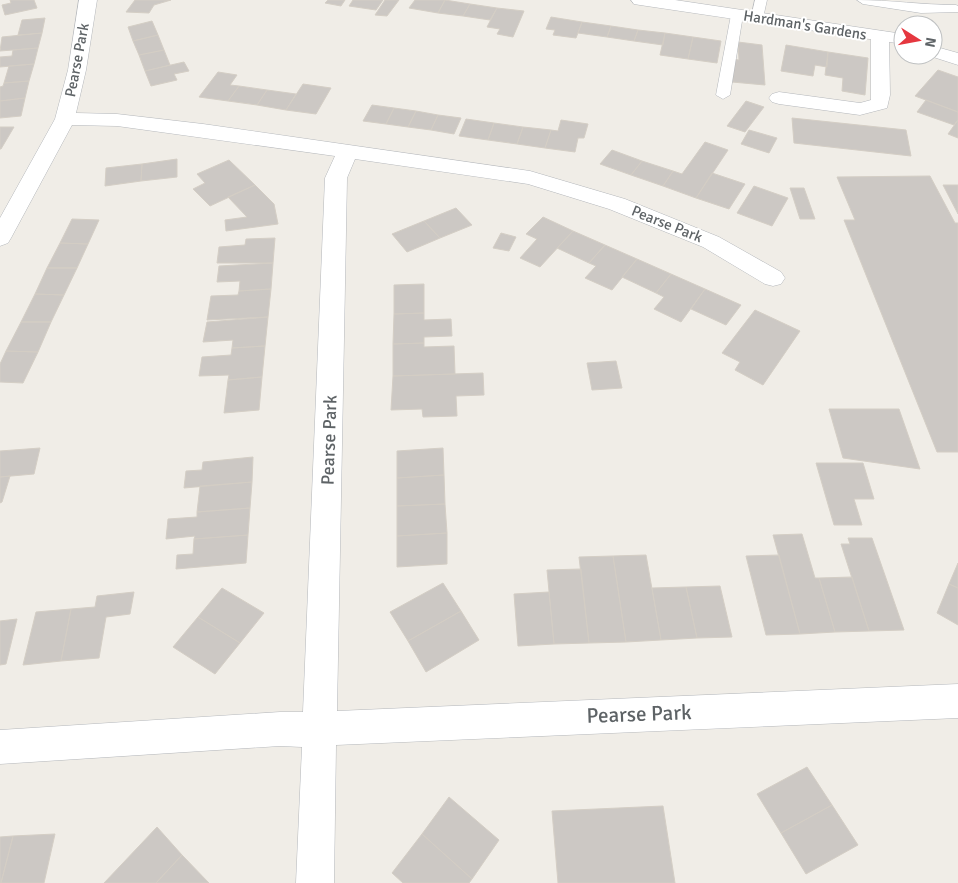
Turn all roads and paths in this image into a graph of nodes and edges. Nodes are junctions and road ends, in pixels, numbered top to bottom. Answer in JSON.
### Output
{"nodes":[{"id":1,"x":88,"y":0,"type":"edge"},
{"id":2,"x":640,"y":0,"type":"edge"},
{"id":3,"x":761,"y":0,"type":"edge"},
{"id":4,"x":863,"y":0,"type":"edge"},
{"id":5,"x":956,"y":10,"type":"dead end"},
{"id":6,"x":737,"y":15,"type":"junction"},
{"id":7,"x":757,"y":18,"type":"junction"},
{"id":8,"x":880,"y":36,"type":"junction"},
{"id":9,"x":893,"y":39,"type":"edge"},
{"id":10,"x":943,"y":45,"type":"edge"},
{"id":11,"x":958,"y":47,"type":"edge"},
{"id":12,"x":943,"y":54,"type":"edge"},
{"id":13,"x":958,"y":59,"type":"edge"},
{"id":14,"x":723,"y":95,"type":"dead end"},
{"id":15,"x":780,"y":98,"type":"dead end"},
{"id":16,"x":65,"y":119,"type":"junction"},
{"id":17,"x":347,"y":152,"type":"junction"},
{"id":18,"x":0,"y":238,"type":"edge"},
{"id":19,"x":772,"y":278,"type":"dead end"},
{"id":20,"x":958,"y":701,"type":"edge"},
{"id":21,"x":320,"y":730,"type":"junction"},
{"id":22,"x":0,"y":747,"type":"edge"},
{"id":23,"x":315,"y":883,"type":"edge"}],
"edges":[{"from":1,"to":16,"type":"street","name":"Pearse Park"},
{"from":2,"to":6,"type":"street","name":"Hardman's Gardens"},
{"from":3,"to":7,"type":"lane"},
{"from":4,"to":5,"type":"lane"},
{"from":6,"to":7,"type":"street","name":"Hardman's Gardens"},
{"from":6,"to":14,"type":"lane"},
{"from":7,"to":8,"type":"street","name":"Hardman's Gardens"},
{"from":8,"to":9,"type":"street","name":"Hardman's Gardens"},
{"from":8,"to":15,"type":"street"},
{"from":10,"to":11,"type":"street"},
{"from":12,"to":13,"type":"street"},
{"from":16,"to":17,"type":"street","name":"Pearse Park"},
{"from":16,"to":18,"type":"street","name":"Pearse Park"},
{"from":17,"to":19,"type":"street","name":"Pearse Park"},
{"from":17,"to":21,"type":"street","name":"Pearse Park"},
{"from":20,"to":21,"type":"street","name":"Pearse Park"},
{"from":21,"to":22,"type":"street","name":"Pearse Park"},
{"from":21,"to":23,"type":"street","name":"Pearse Park"}]}
